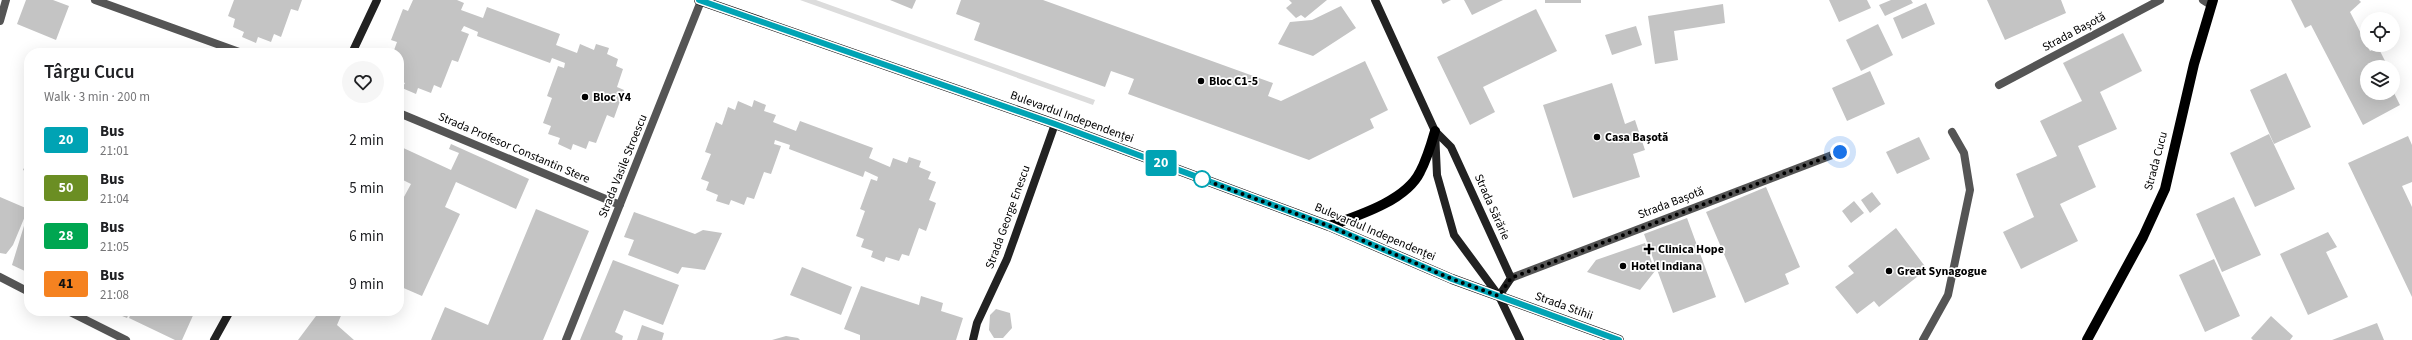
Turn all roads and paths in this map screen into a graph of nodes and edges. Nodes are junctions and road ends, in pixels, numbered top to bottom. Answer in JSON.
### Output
{"nodes":[{"id":1,"x":6,"y":0,"type":"edge"},
{"id":2,"x":95,"y":0,"type":"edge"},
{"id":3,"x":377,"y":0,"type":"edge"},
{"id":4,"x":700,"y":0,"type":"edge"},
{"id":5,"x":1375,"y":0,"type":"edge"},
{"id":6,"x":2160,"y":0,"type":"edge"},
{"id":7,"x":2209,"y":2,"type":"edge"},
{"id":8,"x":0,"y":21,"type":"edge"},
{"id":9,"x":228,"y":48,"type":"edge"},
{"id":10,"x":354,"y":48,"type":"edge"},
{"id":11,"x":1999,"y":84,"type":"dead end"},
{"id":12,"x":404,"y":115,"type":"edge"},
{"id":13,"x":1055,"y":124,"type":"junction"},
{"id":14,"x":1435,"y":131,"type":"junction"},
{"id":15,"x":1952,"y":132,"type":"dead end"},
{"id":16,"x":1840,"y":152,"type":"dead end"},
{"id":17,"x":620,"y":205,"type":"junction"},
{"id":18,"x":1329,"y":226,"type":"junction"},
{"id":19,"x":0,"y":277,"type":"edge"},
{"id":20,"x":1511,"y":278,"type":"junction"},
{"id":21,"x":24,"y":289,"type":"edge"},
{"id":22,"x":1499,"y":296,"type":"junction"},
{"id":23,"x":78,"y":316,"type":"edge"},
{"id":24,"x":227,"y":316,"type":"edge"},
{"id":25,"x":126,"y":340,"type":"edge"},
{"id":26,"x":214,"y":340,"type":"edge"},
{"id":27,"x":566,"y":340,"type":"edge"},
{"id":28,"x":972,"y":340,"type":"edge"},
{"id":29,"x":1520,"y":340,"type":"edge"},
{"id":30,"x":1619,"y":340,"type":"edge"},
{"id":31,"x":1923,"y":340,"type":"edge"},
{"id":32,"x":2087,"y":340,"type":"edge"}],
"edges":[{"from":1,"to":8,"type":"street"},
{"from":2,"to":9,"type":"street"},
{"from":3,"to":10,"type":"street"},
{"from":4,"to":13,"type":"main road","name":"Bulevardul Independenței"},
{"from":4,"to":17,"type":"street","name":"Strada Vasile Stroescu"},
{"from":5,"to":14,"type":"street","name":"Strada Sărărie"},
{"from":6,"to":11,"type":"street","name":"Strada Bașotă"},
{"from":7,"to":32,"type":"main road","name":"Strada Cucu"},
{"from":12,"to":17,"type":"street","name":"Strada Profesor Constantin Stere"},
{"from":13,"to":18,"type":"main road","name":"Bulevardul Independenței"},
{"from":13,"to":28,"type":"street","name":"Strada George Enescu"},
{"from":14,"to":18,"type":"main road"},
{"from":14,"to":20,"type":"street","name":"Strada Sărărie"},
{"from":14,"to":22,"type":"street","name":"Strada Sărărie"},
{"from":15,"to":31,"type":"street"},
{"from":16,"to":20,"type":"street","name":"Strada Bașotă"},
{"from":17,"to":27,"type":"street","name":"Strada Vasile Stroescu"},
{"from":18,"to":22,"type":"main road","name":"Bulevardul Independenței"},
{"from":19,"to":21,"type":"street"},
{"from":20,"to":22,"type":"street"},
{"from":22,"to":29,"type":"street","name":"Strada Sărărie"},
{"from":22,"to":30,"type":"main road","name":"Strada Stihii"},
{"from":23,"to":25,"type":"street"},
{"from":24,"to":26,"type":"street"}]}
